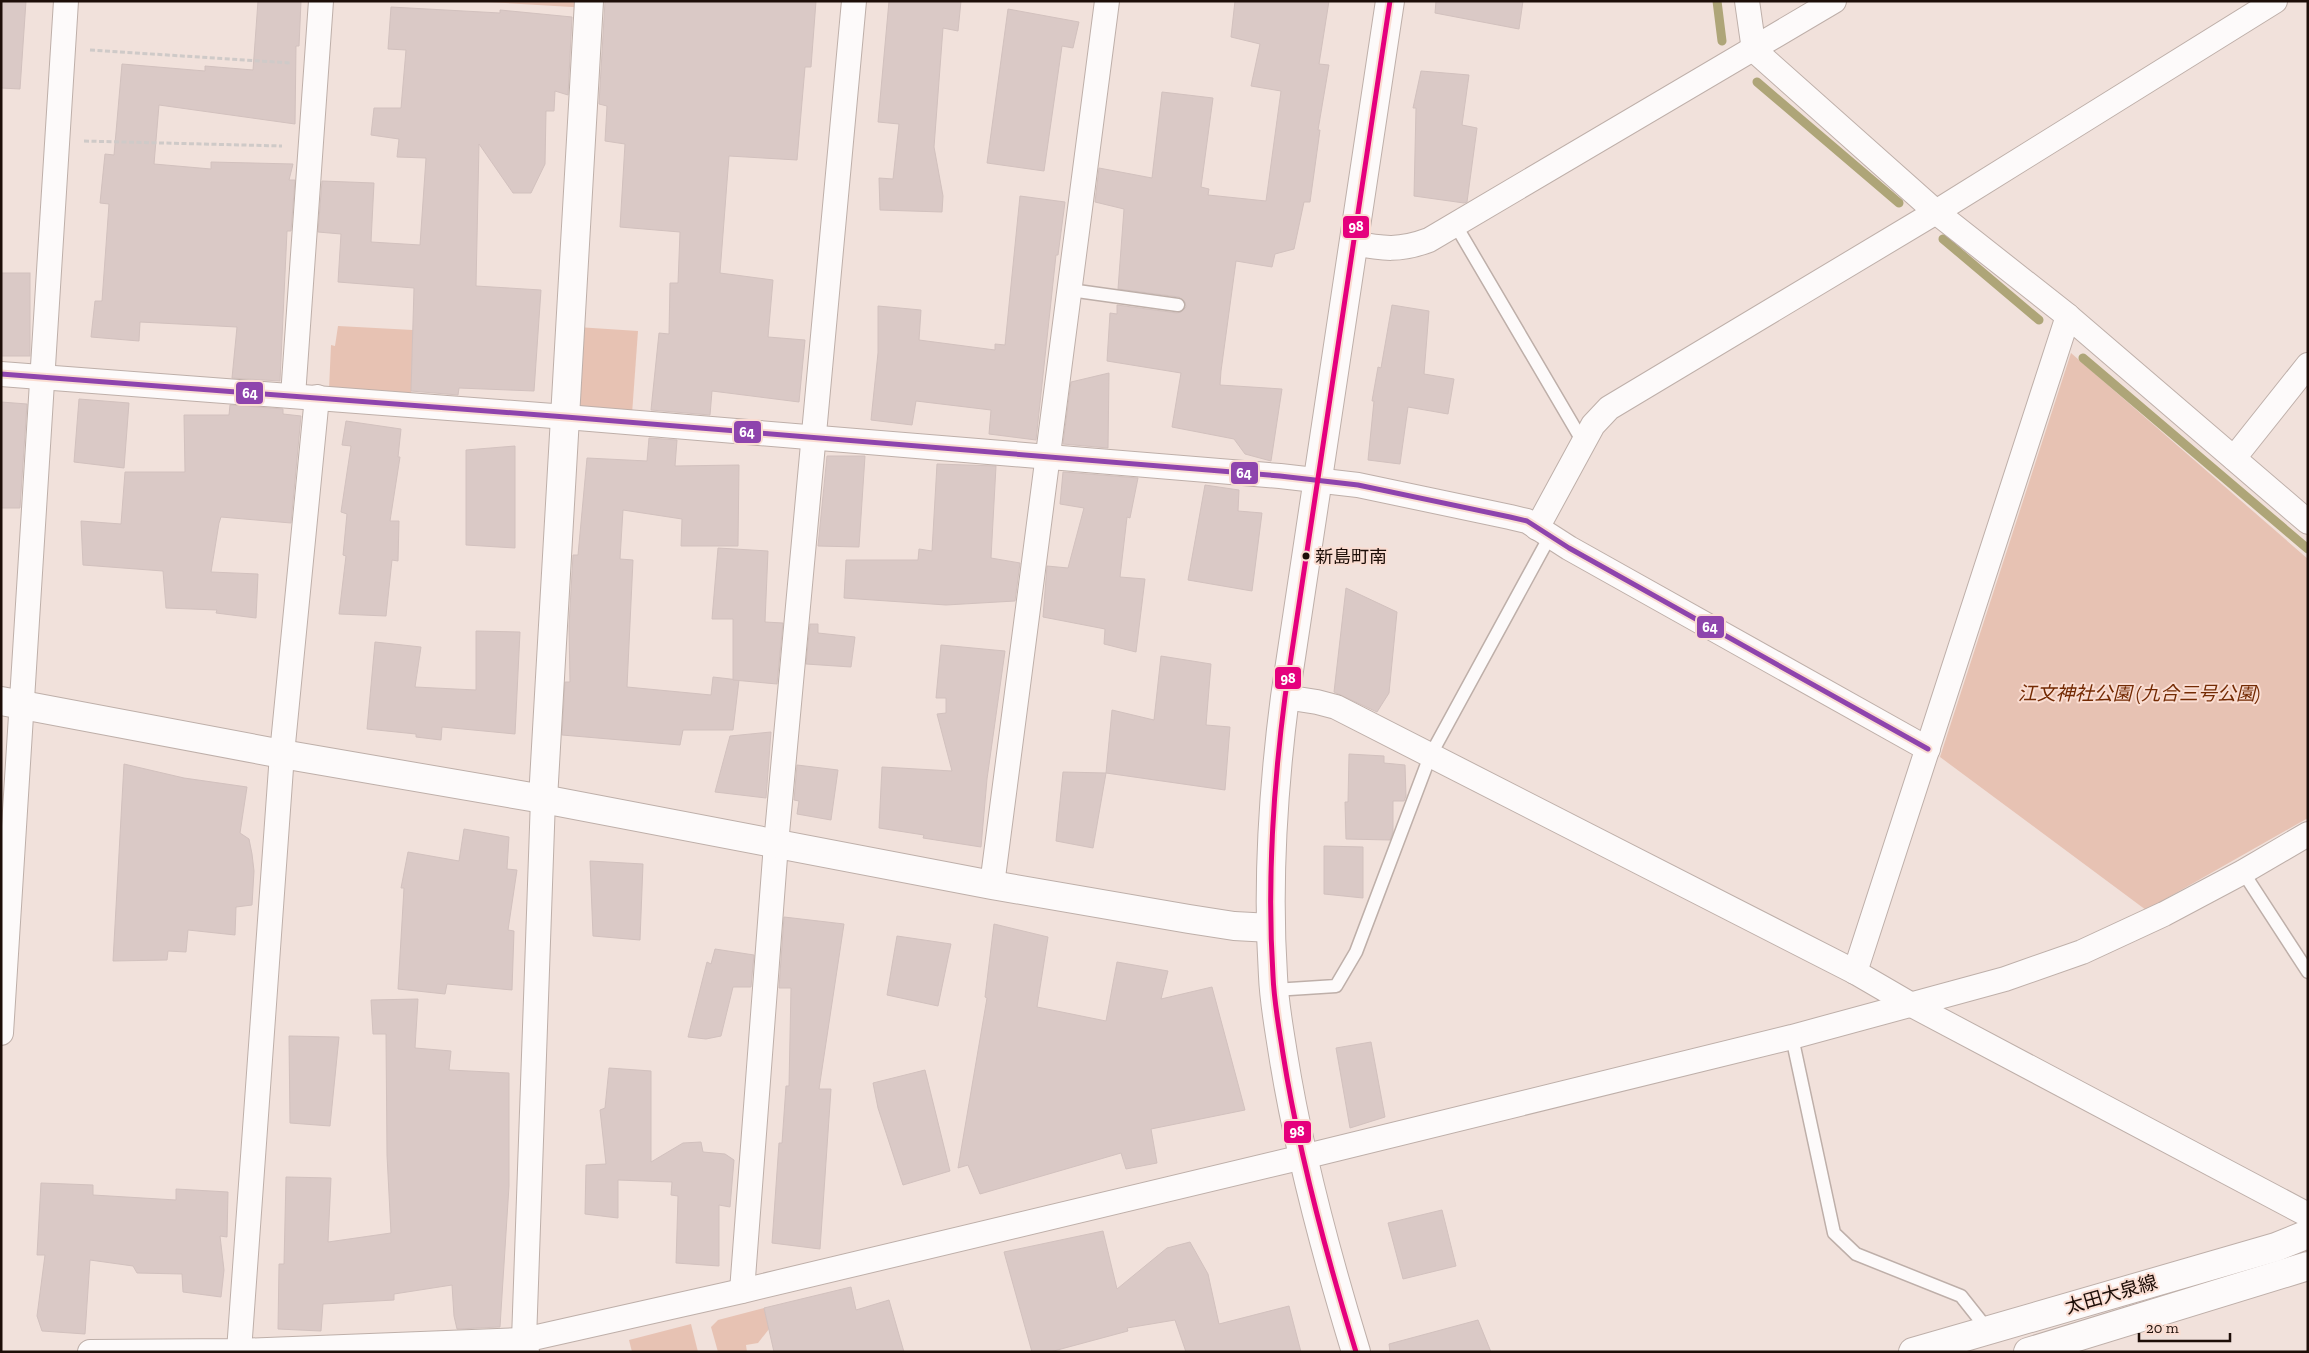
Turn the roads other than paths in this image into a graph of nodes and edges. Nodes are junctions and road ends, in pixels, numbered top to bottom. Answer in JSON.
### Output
{"nodes":[{"id":1,"x":66,"y":1,"type":"edge"},
{"id":2,"x":321,"y":1,"type":"edge"},
{"id":3,"x":589,"y":1,"type":"edge"},
{"id":4,"x":854,"y":1,"type":"edge"},
{"id":5,"x":1107,"y":1,"type":"edge"},
{"id":6,"x":1390,"y":1,"type":"edge"},
{"id":7,"x":1747,"y":1,"type":"edge"},
{"id":8,"x":1834,"y":1,"type":"edge"},
{"id":9,"x":2275,"y":1,"type":"edge"},
{"id":10,"x":1754,"y":50,"type":"junction"},
{"id":11,"x":1936,"y":212,"type":"junction"},
{"id":12,"x":1456,"y":224,"type":"junction"},
{"id":13,"x":1353,"y":243,"type":"junction"},
{"id":14,"x":1070,"y":290,"type":"junction"},
{"id":15,"x":1178,"y":305,"type":"dead end"},
{"id":16,"x":2068,"y":316,"type":"junction"},
{"id":17,"x":2308,"y":365,"type":"edge"},
{"id":18,"x":1,"y":374,"type":"edge"},
{"id":19,"x":42,"y":377,"type":"junction"},
{"id":20,"x":293,"y":396,"type":"junction"},
{"id":21,"x":317,"y":397,"type":"junction"},
{"id":22,"x":566,"y":417,"type":"junction"},
{"id":23,"x":814,"y":438,"type":"junction"},
{"id":24,"x":1584,"y":442,"type":"junction"},
{"id":25,"x":1048,"y":457,"type":"junction"},
{"id":26,"x":2234,"y":458,"type":"junction"},
{"id":27,"x":1318,"y":480,"type":"junction"},
{"id":28,"x":2308,"y":522,"type":"edge"},
{"id":29,"x":1544,"y":532,"type":"junction"},
{"id":30,"x":1285,"y":696,"type":"junction"},
{"id":31,"x":11,"y":703,"type":"edge"},
{"id":32,"x":1928,"y":749,"type":"junction"},
{"id":33,"x":282,"y":754,"type":"junction"},
{"id":34,"x":1430,"y":756,"type":"junction"},
{"id":35,"x":544,"y":799,"type":"junction"},
{"id":36,"x":2308,"y":834,"type":"edge"},
{"id":37,"x":776,"y":844,"type":"junction"},
{"id":38,"x":2244,"y":872,"type":"junction"},
{"id":39,"x":992,"y":885,"type":"junction"},
{"id":40,"x":1271,"y":928,"type":"junction"},
{"id":41,"x":1855,"y":972,"type":"junction"},
{"id":42,"x":2308,"y":972,"type":"edge"},
{"id":43,"x":1274,"y":990,"type":"junction"},
{"id":44,"x":1910,"y":1004,"type":"junction"},
{"id":45,"x":1,"y":1033,"type":"edge"},
{"id":46,"x":1792,"y":1037,"type":"junction"},
{"id":47,"x":1303,"y":1157,"type":"junction"},
{"id":48,"x":2308,"y":1214,"type":"edge"},
{"id":49,"x":2308,"y":1234,"type":"edge"},
{"id":50,"x":2308,"y":1266,"type":"edge"},
{"id":51,"x":742,"y":1291,"type":"junction"},
{"id":52,"x":1988,"y":1330,"type":"junction"},
{"id":53,"x":526,"y":1346,"type":"edge"},
{"id":54,"x":239,"y":1350,"type":"junction"},
{"id":55,"x":213,"y":1351,"type":"edge"},
{"id":56,"x":90,"y":1352,"type":"edge"},
{"id":57,"x":1356,"y":1352,"type":"edge"},
{"id":58,"x":1914,"y":1352,"type":"edge"},
{"id":59,"x":2028,"y":1352,"type":"edge"}],
"edges":[{"from":1,"to":19,"type":"street"},
{"from":2,"to":20,"type":"street"},
{"from":3,"to":22,"type":"street"},
{"from":4,"to":23,"type":"street"},
{"from":5,"to":14,"type":"street"},
{"from":6,"to":13,"type":"street"},
{"from":7,"to":10,"type":"street"},
{"from":8,"to":10,"type":"street"},
{"from":9,"to":11,"type":"street"},
{"from":10,"to":11,"type":"street"},
{"from":10,"to":12,"type":"street"},
{"from":11,"to":16,"type":"street"},
{"from":11,"to":24,"type":"street"},
{"from":12,"to":13,"type":"street"},
{"from":12,"to":24,"type":"lane"},
{"from":13,"to":27,"type":"street"},
{"from":14,"to":15,"type":"lane"},
{"from":14,"to":25,"type":"street"},
{"from":16,"to":26,"type":"street"},
{"from":16,"to":32,"type":"street"},
{"from":17,"to":26,"type":"street"},
{"from":18,"to":19,"type":"street"},
{"from":19,"to":20,"type":"street"},
{"from":19,"to":31,"type":"street"},
{"from":20,"to":21,"type":"street"},
{"from":21,"to":22,"type":"street"},
{"from":21,"to":33,"type":"street"},
{"from":22,"to":23,"type":"street"},
{"from":22,"to":35,"type":"street"},
{"from":23,"to":25,"type":"street"},
{"from":23,"to":37,"type":"street"},
{"from":24,"to":29,"type":"street"},
{"from":25,"to":27,"type":"street"},
{"from":25,"to":39,"type":"street"},
{"from":26,"to":28,"type":"street"},
{"from":27,"to":29,"type":"street"},
{"from":27,"to":30,"type":"street"},
{"from":29,"to":32,"type":"street"},
{"from":29,"to":34,"type":"lane"},
{"from":30,"to":34,"type":"street"},
{"from":30,"to":40,"type":"street"},
{"from":31,"to":33,"type":"street"},
{"from":31,"to":45,"type":"street"},
{"from":32,"to":41,"type":"street"},
{"from":33,"to":35,"type":"street"},
{"from":33,"to":54,"type":"street"},
{"from":34,"to":41,"type":"street"},
{"from":34,"to":43,"type":"lane"},
{"from":35,"to":37,"type":"street"},
{"from":35,"to":53,"type":"street"},
{"from":36,"to":38,"type":"street"},
{"from":37,"to":39,"type":"street"},
{"from":37,"to":51,"type":"street"},
{"from":38,"to":42,"type":"lane"},
{"from":38,"to":44,"type":"street"},
{"from":39,"to":40,"type":"street"},
{"from":40,"to":43,"type":"street"},
{"from":41,"to":44,"type":"street"},
{"from":43,"to":47,"type":"street"},
{"from":44,"to":46,"type":"street"},
{"from":44,"to":48,"type":"street"},
{"from":46,"to":47,"type":"street"},
{"from":46,"to":52,"type":"lane"},
{"from":47,"to":51,"type":"street"},
{"from":47,"to":57,"type":"street"},
{"from":49,"to":52,"type":"street","name":"太田大泉線"},
{"from":50,"to":59,"type":"street","name":"太田大泉線"},
{"from":51,"to":53,"type":"street"},
{"from":52,"to":58,"type":"street","name":"太田大泉線"},
{"from":53,"to":54,"type":"street"},
{"from":54,"to":55,"type":"street"},
{"from":55,"to":56,"type":"street"}]}
